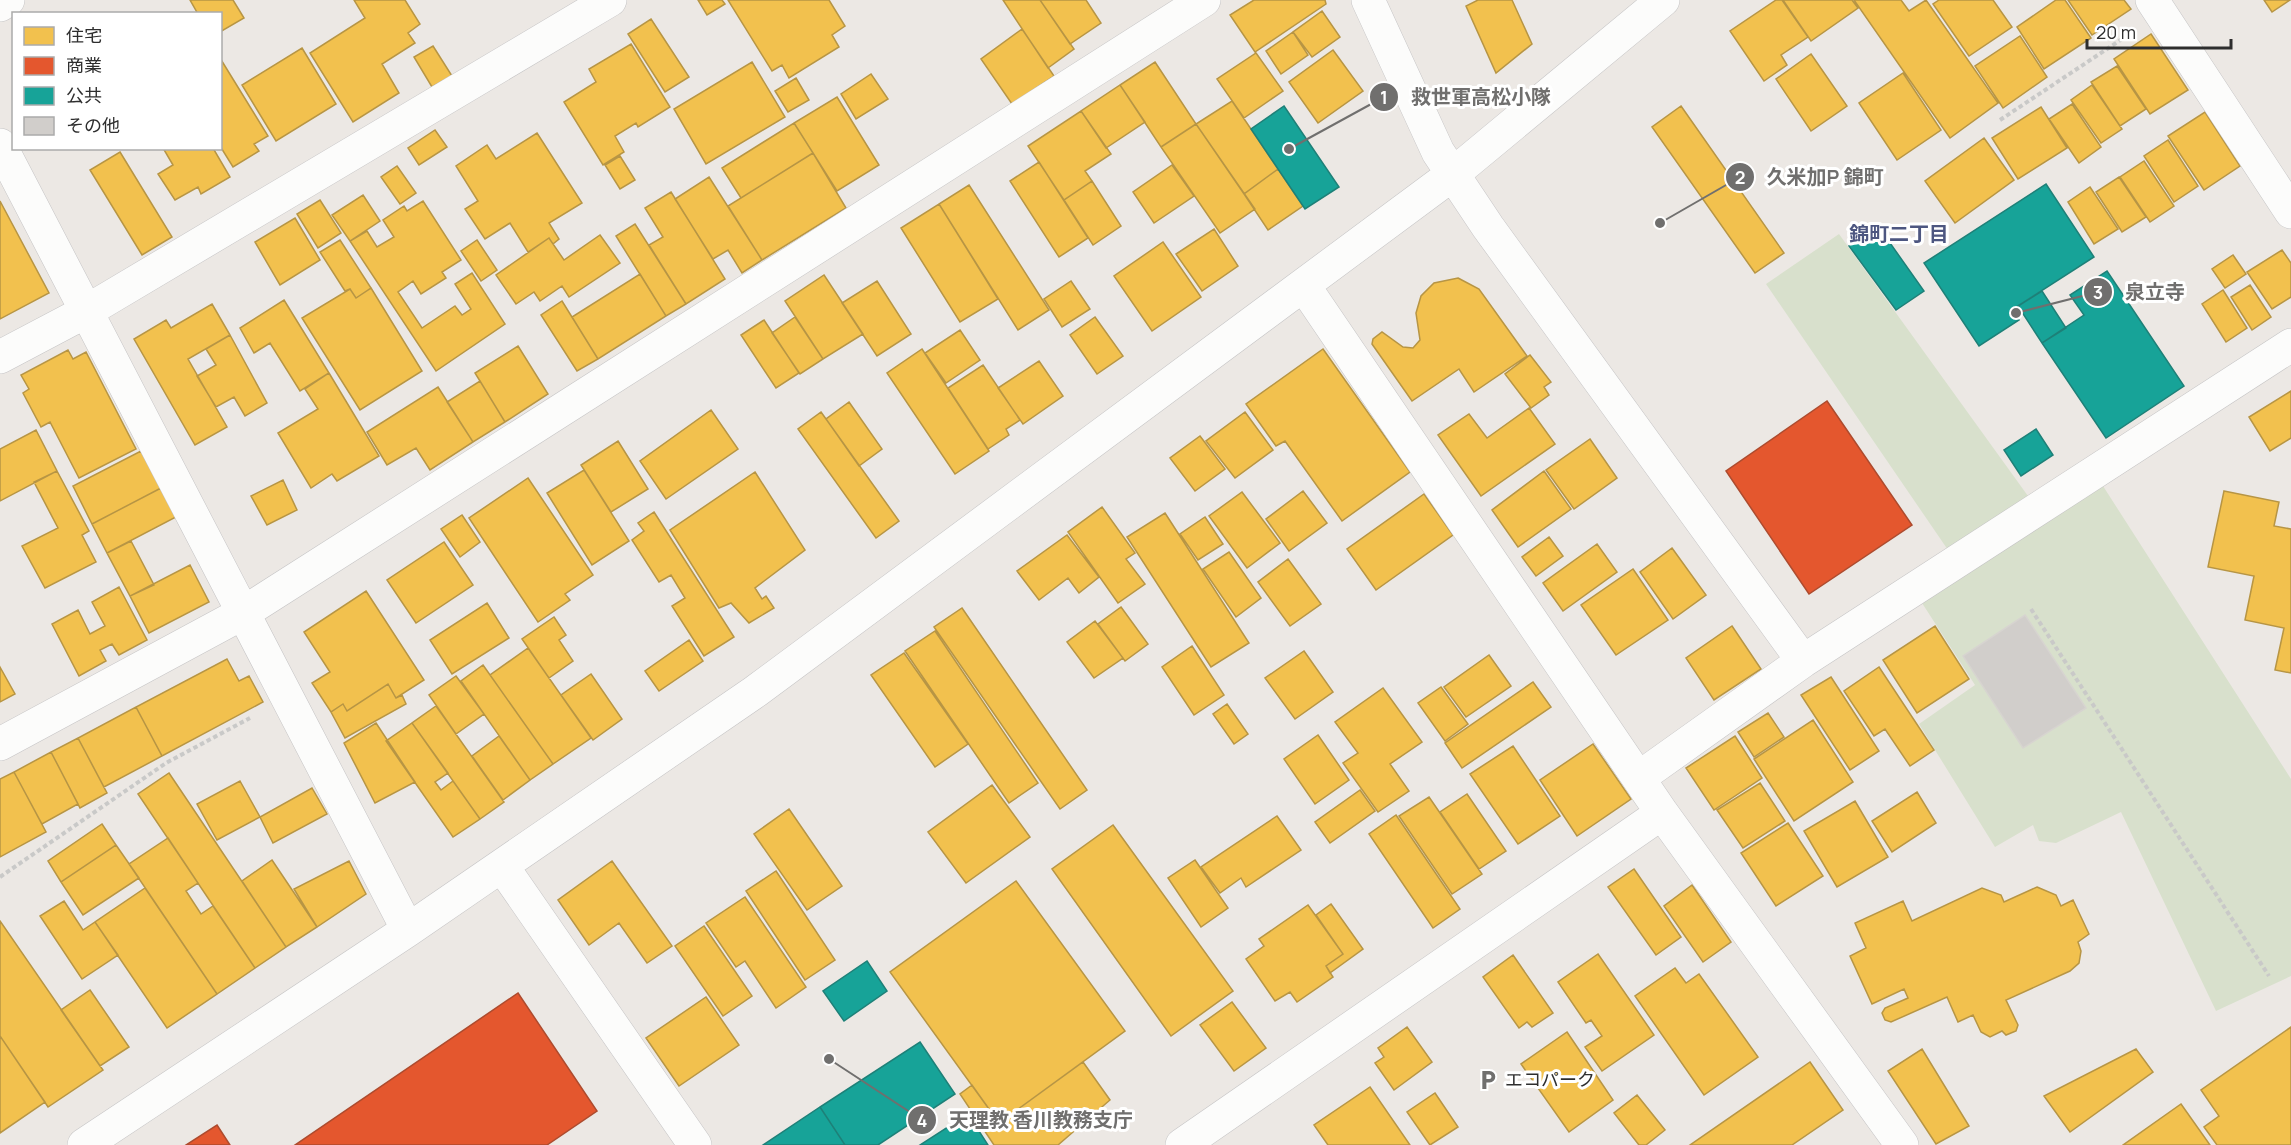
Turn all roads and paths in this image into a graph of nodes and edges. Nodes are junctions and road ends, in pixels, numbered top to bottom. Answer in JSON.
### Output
{"nodes":[{"id":1,"x":8,"y":0,"type":"edge"},
{"id":2,"x":610,"y":0,"type":"edge"},
{"id":3,"x":1204,"y":0,"type":"edge"},
{"id":4,"x":1368,"y":0,"type":"edge"},
{"id":5,"x":1663,"y":0,"type":"edge"},
{"id":6,"x":0,"y":5,"type":"edge"},
{"id":7,"x":2156,"y":7,"type":"edge"},
{"id":8,"x":2000,"y":120,"type":"dead end"},
{"id":9,"x":0,"y":145,"type":"edge"},
{"id":10,"x":1453,"y":174,"type":"junction"},
{"id":11,"x":2291,"y":212,"type":"edge"},
{"id":12,"x":1304,"y":286,"type":"junction"},
{"id":13,"x":87,"y":311,"type":"junction"},
{"id":14,"x":2291,"y":345,"type":"edge"},
{"id":15,"x":0,"y":357,"type":"edge"},
{"id":16,"x":2031,"y":609,"type":"dead end"},
{"id":17,"x":243,"y":613,"type":"junction"},
{"id":18,"x":1803,"y":661,"type":"junction"},
{"id":19,"x":288,"y":698,"type":"junction"},
{"id":20,"x":0,"y":744,"type":"edge"},
{"id":21,"x":1640,"y":777,"type":"junction"},
{"id":22,"x":1662,"y":813,"type":"junction"},
{"id":23,"x":502,"y":866,"type":"junction"},
{"id":24,"x":0,"y":878,"type":"edge"},
{"id":25,"x":408,"y":930,"type":"junction"},
{"id":26,"x":2269,"y":976,"type":"dead end"},
{"id":27,"x":84,"y":1145,"type":"edge"},
{"id":28,"x":695,"y":1145,"type":"edge"},
{"id":29,"x":1182,"y":1145,"type":"edge"},
{"id":30,"x":1902,"y":1145,"type":"edge"}],
"edges":[{"from":1,"to":6,"type":"street"},
{"from":2,"to":13,"type":"street"},
{"from":3,"to":17,"type":"street"},
{"from":4,"to":10,"type":"street"},
{"from":5,"to":10,"type":"street"},
{"from":7,"to":8,"type":"path"},
{"from":7,"to":11,"type":"street"},
{"from":9,"to":13,"type":"street"},
{"from":10,"to":12,"type":"street"},
{"from":10,"to":18,"type":"street"},
{"from":12,"to":21,"type":"street"},
{"from":12,"to":23,"type":"street"},
{"from":13,"to":15,"type":"street"},
{"from":13,"to":17,"type":"street"},
{"from":14,"to":18,"type":"street"},
{"from":16,"to":26,"type":"path"},
{"from":17,"to":19,"type":"street"},
{"from":17,"to":20,"type":"street"},
{"from":18,"to":21,"type":"street"},
{"from":19,"to":24,"type":"path"},
{"from":19,"to":25,"type":"street"},
{"from":21,"to":22,"type":"street"},
{"from":22,"to":29,"type":"street"},
{"from":22,"to":30,"type":"street"},
{"from":23,"to":25,"type":"street"},
{"from":23,"to":28,"type":"street"},
{"from":25,"to":27,"type":"street"}]}
